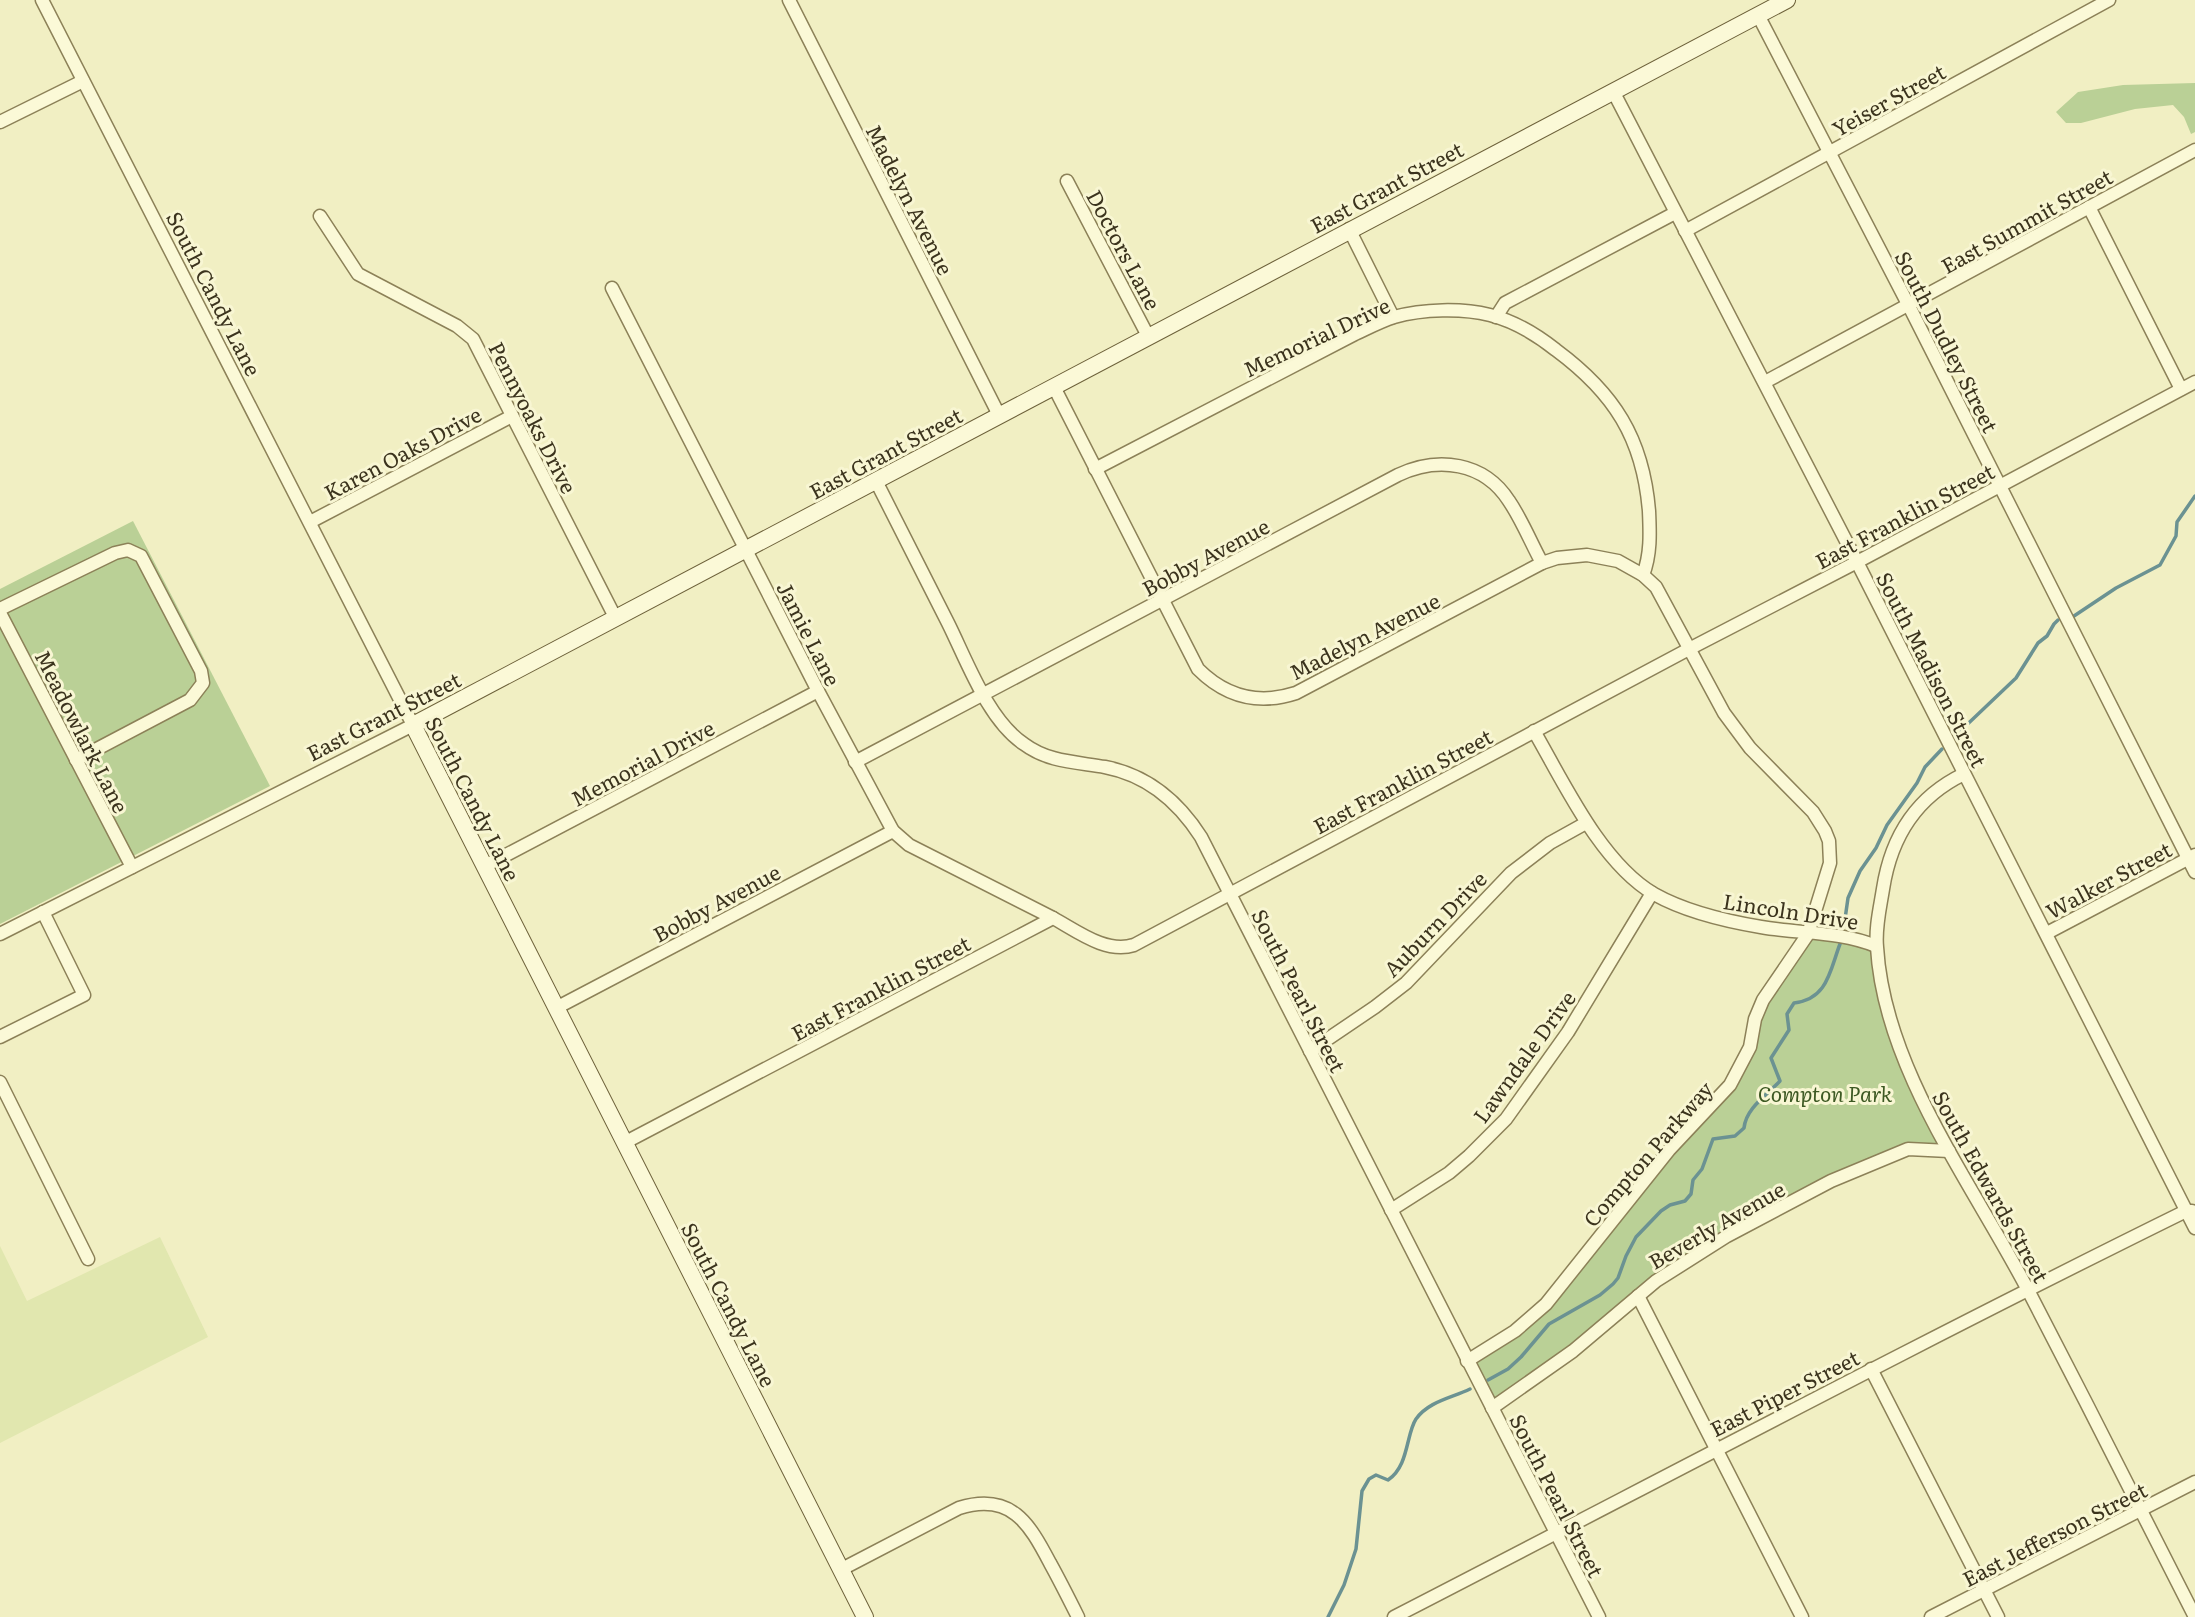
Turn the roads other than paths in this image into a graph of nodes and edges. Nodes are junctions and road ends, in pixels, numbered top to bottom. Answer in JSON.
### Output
{"nodes":[{"id":1,"x":43,"y":0,"type":"edge"},
{"id":2,"x":789,"y":0,"type":"edge"},
{"id":3,"x":1787,"y":0,"type":"edge"},
{"id":4,"x":2109,"y":0,"type":"edge"},
{"id":5,"x":1758,"y":15,"type":"junction"},
{"id":6,"x":83,"y":81,"type":"junction"},
{"id":7,"x":1613,"y":91,"type":"junction"},
{"id":8,"x":0,"y":122,"type":"edge"},
{"id":9,"x":2195,"y":150,"type":"edge"},
{"id":10,"x":1829,"y":153,"type":"junction"},
{"id":11,"x":1067,"y":181,"type":"dead end"},
{"id":12,"x":2089,"y":207,"type":"junction"},
{"id":13,"x":1675,"y":213,"type":"junction"},
{"id":14,"x":320,"y":216,"type":"dead end"},
{"id":15,"x":1349,"y":229,"type":"junction"},
{"id":16,"x":1685,"y":231,"type":"junction"},
{"id":17,"x":612,"y":288,"type":"dead end"},
{"id":18,"x":1909,"y":306,"type":"junction"},
{"id":19,"x":1394,"y":317,"type":"junction"},
{"id":20,"x":1496,"y":317,"type":"junction"},
{"id":21,"x":1148,"y":336,"type":"junction"},
{"id":22,"x":1765,"y":382,"type":"junction"},
{"id":23,"x":2195,"y":382,"type":"edge"},
{"id":24,"x":1054,"y":387,"type":"junction"},
{"id":25,"x":2181,"y":388,"type":"junction"},
{"id":26,"x":999,"y":415,"type":"junction"},
{"id":27,"x":512,"y":416,"type":"junction"},
{"id":28,"x":1095,"y":469,"type":"junction"},
{"id":29,"x":876,"y":481,"type":"junction"},
{"id":30,"x":2000,"y":486,"type":"junction"},
{"id":31,"x":310,"y":522,"type":"junction"},
{"id":32,"x":747,"y":548,"type":"junction"},
{"id":33,"x":1857,"y":562,"type":"junction"},
{"id":34,"x":1542,"y":564,"type":"junction"},
{"id":35,"x":1643,"y":575,"type":"junction"},
{"id":36,"x":1161,"y":601,"type":"junction"},
{"id":37,"x":0,"y":611,"type":"edge"},
{"id":38,"x":615,"y":617,"type":"junction"},
{"id":39,"x":1689,"y":649,"type":"junction"},
{"id":40,"x":818,"y":691,"type":"junction"},
{"id":41,"x":984,"y":694,"type":"junction"},
{"id":42,"x":413,"y":724,"type":"junction"},
{"id":43,"x":1534,"y":732,"type":"junction"},
{"id":44,"x":76,"y":760,"type":"junction"},
{"id":45,"x":855,"y":762,"type":"junction"},
{"id":46,"x":1964,"y":774,"type":"junction"},
{"id":47,"x":1587,"y":823,"type":"junction"},
{"id":48,"x":893,"y":831,"type":"junction"},
{"id":49,"x":2192,"y":857,"type":"edge"},
{"id":50,"x":485,"y":866,"type":"junction"},
{"id":51,"x":132,"y":867,"type":"junction"},
{"id":52,"x":2195,"y":872,"type":"edge"},
{"id":53,"x":1229,"y":893,"type":"junction"},
{"id":54,"x":1652,"y":893,"type":"junction"},
{"id":55,"x":43,"y":912,"type":"junction"},
{"id":56,"x":1053,"y":918,"type":"junction"},
{"id":57,"x":2047,"y":933,"type":"junction"},
{"id":58,"x":0,"y":934,"type":"edge"},
{"id":59,"x":1808,"y":934,"type":"junction"},
{"id":60,"x":1877,"y":946,"type":"junction"},
{"id":61,"x":556,"y":1008,"type":"junction"},
{"id":62,"x":0,"y":1037,"type":"edge"},
{"id":63,"x":1310,"y":1051,"type":"junction"},
{"id":64,"x":0,"y":1082,"type":"edge"},
{"id":65,"x":624,"y":1143,"type":"junction"},
{"id":66,"x":1949,"y":1151,"type":"junction"},
{"id":67,"x":1391,"y":1210,"type":"junction"},
{"id":68,"x":2191,"y":1211,"type":"edge"},
{"id":69,"x":2195,"y":1228,"type":"edge"},
{"id":70,"x":88,"y":1259,"type":"dead end"},
{"id":71,"x":2027,"y":1289,"type":"junction"},
{"id":72,"x":1638,"y":1296,"type":"junction"},
{"id":73,"x":1467,"y":1361,"type":"junction"},
{"id":74,"x":1871,"y":1369,"type":"junction"},
{"id":75,"x":1492,"y":1408,"type":"junction"},
{"id":76,"x":1716,"y":1448,"type":"junction"},
{"id":77,"x":2195,"y":1482,"type":"edge"},
{"id":78,"x":2141,"y":1510,"type":"junction"},
{"id":79,"x":1555,"y":1532,"type":"junction"},
{"id":80,"x":841,"y":1570,"type":"junction"},
{"id":81,"x":1984,"y":1590,"type":"junction"},
{"id":82,"x":1401,"y":1616,"type":"edge"},
{"id":83,"x":865,"y":1617,"type":"edge"},
{"id":84,"x":1078,"y":1617,"type":"edge"},
{"id":85,"x":1599,"y":1617,"type":"edge"},
{"id":86,"x":1802,"y":1617,"type":"edge"},
{"id":87,"x":1931,"y":1617,"type":"edge"},
{"id":88,"x":1998,"y":1617,"type":"edge"},
{"id":89,"x":2195,"y":1617,"type":"edge"}],
"edges":[{"from":1,"to":6,"type":"street","name":"South Candy Lane"},
{"from":2,"to":26,"type":"street","name":"Madelyn Avenue"},
{"from":3,"to":5,"type":"main road","name":"East Grant Street"},
{"from":4,"to":10,"type":"street","name":"Yeiser Street"},
{"from":5,"to":7,"type":"main road","name":"East Grant Street"},
{"from":5,"to":10,"type":"street","name":"South Dudley Street"},
{"from":6,"to":8,"type":"street"},
{"from":6,"to":31,"type":"street","name":"South Candy Lane"},
{"from":7,"to":13,"type":"street","name":"South Madison Street"},
{"from":7,"to":15,"type":"main road","name":"East Grant Street"},
{"from":9,"to":12,"type":"street","name":"East Summit Street"},
{"from":10,"to":16,"type":"street","name":"Yeiser Street"},
{"from":10,"to":18,"type":"street","name":"South Dudley Street"},
{"from":11,"to":21,"type":"street","name":"Doctors Lane"},
{"from":12,"to":18,"type":"street","name":"East Summit Street"},
{"from":12,"to":25,"type":"street"},
{"from":13,"to":16,"type":"street","name":"South Madison Street"},
{"from":13,"to":20,"type":"street"},
{"from":14,"to":27,"type":"street","name":"Pennyoaks Drive"},
{"from":15,"to":19,"type":"street"},
{"from":15,"to":21,"type":"main road","name":"East Grant Street"},
{"from":16,"to":22,"type":"street","name":"South Madison Street"},
{"from":17,"to":32,"type":"street","name":"Jamie Lane"},
{"from":18,"to":22,"type":"street","name":"East Summit Street"},
{"from":18,"to":30,"type":"street","name":"South Dudley Street"},
{"from":19,"to":20,"type":"street","name":"Memorial Drive"},
{"from":19,"to":28,"type":"street","name":"Memorial Drive"},
{"from":20,"to":35,"type":"street","name":"Memorial Drive"},
{"from":21,"to":24,"type":"main road","name":"East Grant Street"},
{"from":22,"to":33,"type":"street","name":"South Madison Street"},
{"from":23,"to":25,"type":"street","name":"East Franklin Street"},
{"from":24,"to":26,"type":"main road","name":"East Grant Street"},
{"from":24,"to":28,"type":"street","name":"Madelyn Avenue"},
{"from":25,"to":30,"type":"street","name":"East Franklin Street"},
{"from":26,"to":29,"type":"main road","name":"East Grant Street"},
{"from":27,"to":31,"type":"street","name":"Karen Oaks Drive"},
{"from":27,"to":38,"type":"street","name":"Pennyoaks Drive"},
{"from":28,"to":36,"type":"street","name":"Madelyn Avenue"},
{"from":29,"to":32,"type":"main road","name":"East Grant Street"},
{"from":29,"to":41,"type":"street","name":"South Pearl Street"},
{"from":30,"to":33,"type":"street","name":"East Franklin Street"},
{"from":30,"to":49,"type":"street","name":"South Dudley Street"},
{"from":31,"to":42,"type":"street","name":"South Candy Lane"},
{"from":32,"to":38,"type":"main road","name":"East Grant Street"},
{"from":32,"to":40,"type":"street","name":"Jamie Lane"},
{"from":33,"to":39,"type":"street","name":"East Franklin Street"},
{"from":33,"to":46,"type":"street","name":"South Madison Street"},
{"from":34,"to":35,"type":"street","name":"Madelyn Avenue"},
{"from":34,"to":36,"type":"street","name":"Madelyn Avenue"},
{"from":34,"to":36,"type":"street","name":"Bobby Avenue"},
{"from":35,"to":39,"type":"street","name":"Madelyn Avenue"},
{"from":36,"to":41,"type":"street","name":"Bobby Avenue"},
{"from":37,"to":44,"type":"street","name":"Meadowlark Lane"},
{"from":37,"to":44,"type":"street"},
{"from":38,"to":42,"type":"main road","name":"East Grant Street"},
{"from":39,"to":43,"type":"street","name":"East Franklin Street"},
{"from":39,"to":59,"type":"street"},
{"from":40,"to":45,"type":"street","name":"Jamie Lane"},
{"from":40,"to":50,"type":"street","name":"Memorial Drive"},
{"from":41,"to":45,"type":"street","name":"Bobby Avenue"},
{"from":41,"to":53,"type":"street","name":"South Pearl Street"},
{"from":42,"to":50,"type":"main road","name":"South Candy Lane"},
{"from":42,"to":51,"type":"street","name":"East Grant Street"},
{"from":43,"to":47,"type":"street","name":"Lincoln Drive"},
{"from":43,"to":53,"type":"street","name":"East Franklin Street"},
{"from":44,"to":51,"type":"street","name":"Meadowlark Lane"},
{"from":45,"to":48,"type":"street","name":"Jamie Lane"},
{"from":46,"to":57,"type":"street","name":"South Madison Street"},
{"from":46,"to":60,"type":"street","name":"South Edwards Street"},
{"from":47,"to":54,"type":"street","name":"Lincoln Drive"},
{"from":47,"to":63,"type":"street","name":"Auburn Drive"},
{"from":48,"to":56,"type":"street","name":"Jamie Lane"},
{"from":48,"to":61,"type":"street","name":"Bobby Avenue"},
{"from":49,"to":52,"type":"street","name":"South Dudley Street"},
{"from":49,"to":57,"type":"street","name":"Walker Street"},
{"from":50,"to":61,"type":"main road","name":"South Candy Lane"},
{"from":51,"to":55,"type":"street","name":"East Grant Street"},
{"from":53,"to":56,"type":"street","name":"East Franklin Street"},
{"from":53,"to":63,"type":"street","name":"South Pearl Street"},
{"from":54,"to":59,"type":"street","name":"Lincoln Drive"},
{"from":54,"to":67,"type":"street","name":"Lawndale Drive"},
{"from":55,"to":58,"type":"street","name":"East Grant Street"},
{"from":55,"to":62,"type":"street"},
{"from":56,"to":65,"type":"street","name":"East Franklin Street"},
{"from":57,"to":68,"type":"street","name":"South Madison Street"},
{"from":59,"to":60,"type":"street","name":"Lincoln Drive"},
{"from":59,"to":73,"type":"street","name":"Compton Parkway"},
{"from":60,"to":66,"type":"street","name":"South Edwards Street"},
{"from":61,"to":65,"type":"main road","name":"South Candy Lane"},
{"from":63,"to":67,"type":"street","name":"South Pearl Street"},
{"from":64,"to":70,"type":"street"},
{"from":65,"to":80,"type":"main road","name":"South Candy Lane"},
{"from":66,"to":71,"type":"street","name":"South Edwards Street"},
{"from":66,"to":72,"type":"street","name":"Beverly Avenue"},
{"from":67,"to":73,"type":"street","name":"South Pearl Street"},
{"from":68,"to":69,"type":"street","name":"South Madison Street"},
{"from":68,"to":71,"type":"street","name":"East Piper Street"},
{"from":71,"to":74,"type":"street","name":"East Piper Street"},
{"from":71,"to":78,"type":"street","name":"South Edwards Street"},
{"from":72,"to":75,"type":"street","name":"Beverly Avenue"},
{"from":72,"to":76,"type":"street"},
{"from":73,"to":75,"type":"street","name":"South Pearl Street"},
{"from":74,"to":76,"type":"street","name":"East Piper Street"},
{"from":74,"to":81,"type":"street"},
{"from":75,"to":79,"type":"street","name":"South Pearl Street"},
{"from":76,"to":79,"type":"street","name":"East Piper Street"},
{"from":76,"to":86,"type":"street"},
{"from":77,"to":78,"type":"street","name":"East Jefferson Street"},
{"from":78,"to":81,"type":"street","name":"East Jefferson Street"},
{"from":78,"to":89,"type":"street","name":"South Edwards Street"},
{"from":79,"to":82,"type":"street","name":"East Piper Street"},
{"from":79,"to":85,"type":"street","name":"South Pearl Street"},
{"from":80,"to":83,"type":"main road","name":"South Candy Lane"},
{"from":80,"to":84,"type":"street"},
{"from":81,"to":87,"type":"street","name":"East Jefferson Street"},
{"from":81,"to":88,"type":"street"}]}
